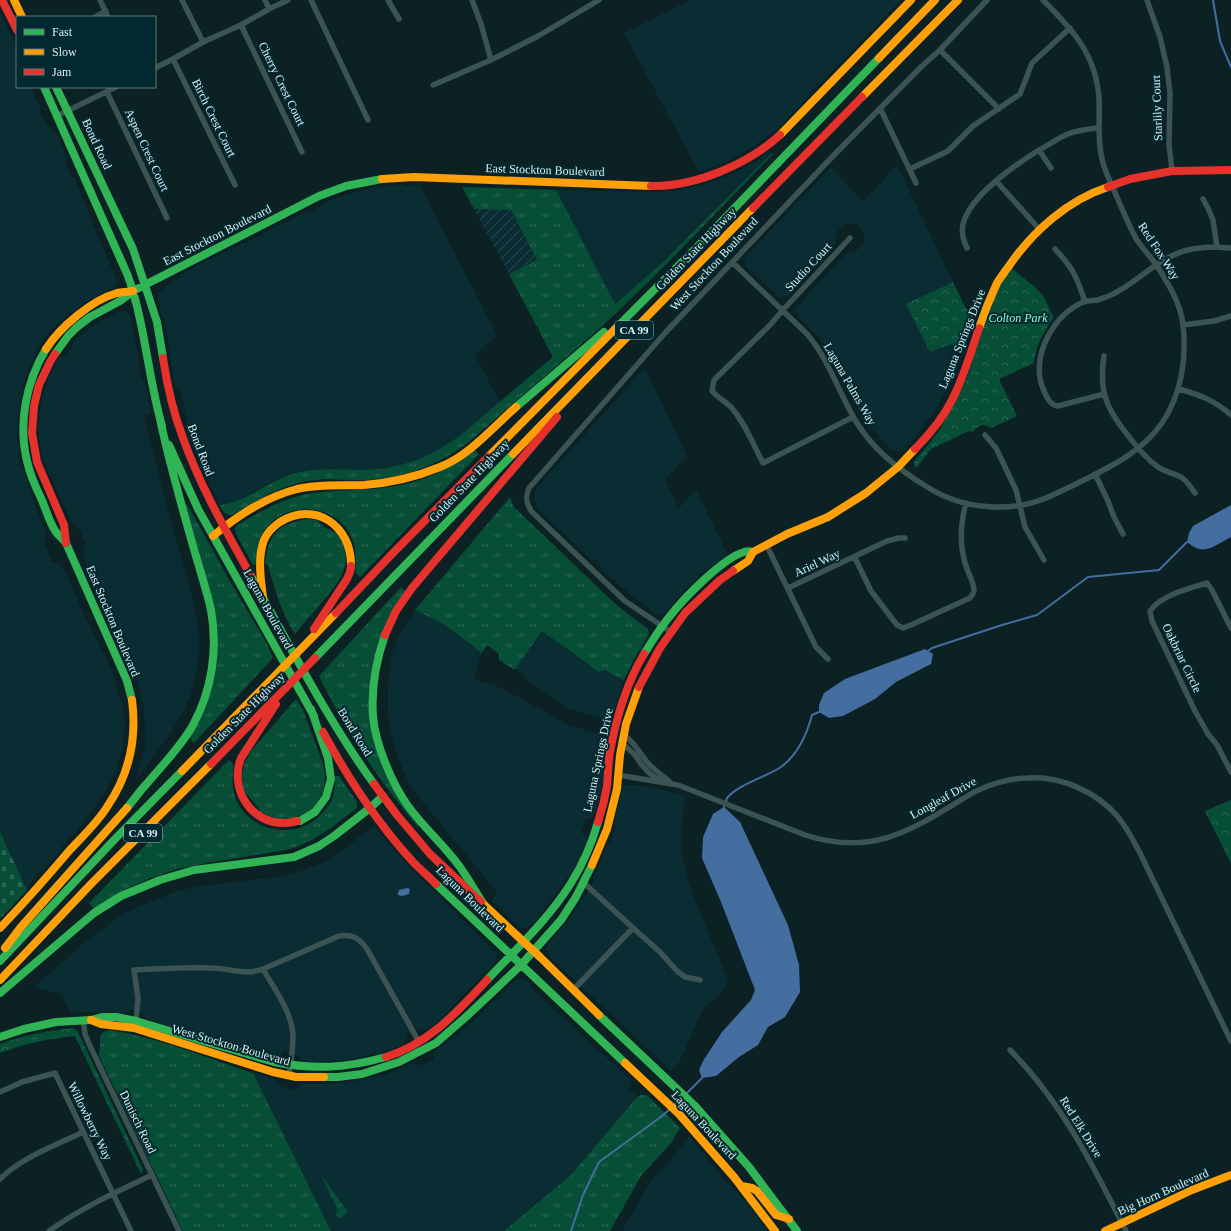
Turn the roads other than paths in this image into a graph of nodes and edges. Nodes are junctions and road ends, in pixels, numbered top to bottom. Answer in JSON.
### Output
{"nodes":[{"id":1,"x":2,"y":0,"type":"edge"},
{"id":2,"x":14,"y":0,"type":"edge"},
{"id":3,"x":100,"y":0,"type":"edge"},
{"id":4,"x":182,"y":0,"type":"edge"},
{"id":5,"x":265,"y":0,"type":"edge"},
{"id":6,"x":288,"y":0,"type":"edge"},
{"id":7,"x":311,"y":0,"type":"edge"},
{"id":8,"x":388,"y":0,"type":"edge"},
{"id":9,"x":472,"y":0,"type":"edge"},
{"id":10,"x":599,"y":0,"type":"edge"},
{"id":11,"x":911,"y":0,"type":"edge"},
{"id":12,"x":935,"y":0,"type":"edge"},
{"id":13,"x":958,"y":0,"type":"edge"},
{"id":14,"x":987,"y":0,"type":"edge"},
{"id":15,"x":1042,"y":0,"type":"edge"},
{"id":16,"x":1147,"y":0,"type":"edge"},
{"id":17,"x":269,"y":9,"type":"junction"},
{"id":18,"x":107,"y":14,"type":"edge"},
{"id":19,"x":22,"y":16,"type":"edge"},
{"id":20,"x":399,"y":19,"type":"dead end"},
{"id":21,"x":241,"y":25,"type":"junction"},
{"id":22,"x":16,"y":28,"type":"edge"},
{"id":23,"x":1070,"y":28,"type":"junction"},
{"id":24,"x":203,"y":42,"type":"junction"},
{"id":25,"x":940,"y":50,"type":"junction"},
{"id":26,"x":173,"y":59,"type":"junction"},
{"id":27,"x":491,"y":60,"type":"junction"},
{"id":28,"x":156,"y":68,"type":"edge"},
{"id":29,"x":433,"y":85,"type":"dead end"},
{"id":30,"x":44,"y":88,"type":"edge"},
{"id":31,"x":56,"y":88,"type":"edge"},
{"id":32,"x":114,"y":88,"type":"edge"},
{"id":33,"x":107,"y":92,"type":"junction"},
{"id":34,"x":880,"y":108,"type":"junction"},
{"id":35,"x":999,"y":109,"type":"junction"},
{"id":36,"x":68,"y":111,"type":"junction"},
{"id":37,"x":57,"y":116,"type":"junction"},
{"id":38,"x":368,"y":120,"type":"dead end"},
{"id":39,"x":1098,"y":128,"type":"junction"},
{"id":40,"x":1039,"y":150,"type":"junction"},
{"id":41,"x":302,"y":152,"type":"dead end"},
{"id":42,"x":1050,"y":168,"type":"dead end"},
{"id":43,"x":910,"y":169,"type":"junction"},
{"id":44,"x":1231,"y":170,"type":"edge"},
{"id":45,"x":1172,"y":171,"type":"junction"},
{"id":46,"x":997,"y":182,"type":"junction"},
{"id":47,"x":916,"y":183,"type":"dead end"},
{"id":48,"x":235,"y":185,"type":"dead end"},
{"id":49,"x":1112,"y":185,"type":"junction"},
{"id":50,"x":1203,"y":199,"type":"dead end"},
{"id":51,"x":167,"y":218,"type":"dead end"},
{"id":52,"x":1040,"y":230,"type":"junction"},
{"id":53,"x":850,"y":238,"type":"dead end"},
{"id":54,"x":1217,"y":247,"type":"junction"},
{"id":55,"x":967,"y":248,"type":"dead end"},
{"id":56,"x":1231,"y":248,"type":"edge"},
{"id":57,"x":1055,"y":249,"type":"dead end"},
{"id":58,"x":732,"y":262,"type":"junction"},
{"id":59,"x":1156,"y":264,"type":"junction"},
{"id":60,"x":145,"y":285,"type":"junction"},
{"id":61,"x":133,"y":291,"type":"junction"},
{"id":62,"x":1085,"y":302,"type":"junction"},
{"id":63,"x":634,"y":311,"type":"junction"},
{"id":64,"x":782,"y":311,"type":"junction"},
{"id":65,"x":1231,"y":316,"type":"edge"},
{"id":66,"x":1183,"y":325,"type":"junction"},
{"id":67,"x":615,"y":349,"type":"junction"},
{"id":68,"x":1104,"y":356,"type":"dead end"},
{"id":69,"x":40,"y":358,"type":"junction"},
{"id":70,"x":1179,"y":389,"type":"junction"},
{"id":71,"x":1104,"y":394,"type":"junction"},
{"id":72,"x":34,"y":406,"type":"junction"},
{"id":73,"x":1231,"y":415,"type":"edge"},
{"id":74,"x":853,"y":417,"type":"junction"},
{"id":75,"x":160,"y":419,"type":"junction"},
{"id":76,"x":985,"y":435,"type":"dead end"},
{"id":77,"x":1138,"y":449,"type":"junction"},
{"id":78,"x":898,"y":467,"type":"junction"},
{"id":79,"x":1095,"y":474,"type":"junction"},
{"id":80,"x":1195,"y":492,"type":"dead end"},
{"id":81,"x":966,"y":503,"type":"junction"},
{"id":82,"x":1020,"y":506,"type":"junction"},
{"id":83,"x":223,"y":527,"type":"junction"},
{"id":84,"x":1123,"y":534,"type":"dead end"},
{"id":85,"x":212,"y":536,"type":"junction"},
{"id":86,"x":905,"y":538,"type":"dead end"},
{"id":87,"x":66,"y":543,"type":"junction"},
{"id":88,"x":766,"y":544,"type":"junction"},
{"id":89,"x":753,"y":552,"type":"junction"},
{"id":90,"x":855,"y":558,"type":"junction"},
{"id":91,"x":1044,"y":560,"type":"dead end"},
{"id":92,"x":788,"y":588,"type":"junction"},
{"id":93,"x":263,"y":598,"type":"junction"},
{"id":94,"x":661,"y":626,"type":"junction"},
{"id":95,"x":1231,"y":628,"type":"edge"},
{"id":96,"x":671,"y":632,"type":"junction"},
{"id":97,"x":303,"y":648,"type":"junction"},
{"id":98,"x":828,"y":659,"type":"dead end"},
{"id":99,"x":287,"y":687,"type":"junction"},
{"id":100,"x":311,"y":709,"type":"junction"},
{"id":101,"x":623,"y":739,"type":"junction"},
{"id":102,"x":1231,"y":772,"type":"edge"},
{"id":103,"x":618,"y":775,"type":"junction"},
{"id":104,"x":662,"y":782,"type":"junction"},
{"id":105,"x":672,"y":784,"type":"junction"},
{"id":106,"x":606,"y":790,"type":"junction"},
{"id":107,"x":383,"y":796,"type":"junction"},
{"id":108,"x":370,"y":808,"type":"junction"},
{"id":109,"x":597,"y":826,"type":"junction"},
{"id":110,"x":606,"y":832,"type":"junction"},
{"id":111,"x":587,"y":854,"type":"junction"},
{"id":112,"x":595,"y":860,"type":"junction"},
{"id":113,"x":584,"y":883,"type":"junction"},
{"id":114,"x":486,"y":908,"type":"junction"},
{"id":115,"x":0,"y":928,"type":"edge"},
{"id":116,"x":633,"y":928,"type":"junction"},
{"id":117,"x":524,"y":942,"type":"junction"},
{"id":118,"x":534,"y":951,"type":"junction"},
{"id":119,"x":0,"y":955,"type":"edge"},
{"id":120,"x":511,"y":955,"type":"junction"},
{"id":121,"x":0,"y":960,"type":"edge"},
{"id":122,"x":521,"y":965,"type":"junction"},
{"id":123,"x":263,"y":969,"type":"junction"},
{"id":124,"x":0,"y":980,"type":"edge"},
{"id":125,"x":700,"y":980,"type":"dead end"},
{"id":126,"x":573,"y":990,"type":"junction"},
{"id":127,"x":0,"y":994,"type":"edge"},
{"id":128,"x":87,"y":1020,"type":"junction"},
{"id":129,"x":136,"y":1021,"type":"junction"},
{"id":130,"x":0,"y":1037,"type":"edge"},
{"id":131,"x":1231,"y":1041,"type":"edge"},
{"id":132,"x":419,"y":1042,"type":"junction"},
{"id":133,"x":1010,"y":1050,"type":"dead end"},
{"id":134,"x":290,"y":1066,"type":"junction"},
{"id":135,"x":289,"y":1076,"type":"junction"},
{"id":136,"x":0,"y":1092,"type":"edge"},
{"id":137,"x":83,"y":1132,"type":"junction"},
{"id":138,"x":152,"y":1175,"type":"junction"},
{"id":139,"x":1231,"y":1175,"type":"edge"},
{"id":140,"x":0,"y":1179,"type":"edge"},
{"id":141,"x":742,"y":1186,"type":"junction"},
{"id":142,"x":113,"y":1194,"type":"junction"},
{"id":143,"x":789,"y":1219,"type":"junction"},
{"id":144,"x":1122,"y":1223,"type":"junction"},
{"id":145,"x":49,"y":1231,"type":"edge"},
{"id":146,"x":131,"y":1231,"type":"edge"},
{"id":147,"x":179,"y":1231,"type":"edge"},
{"id":148,"x":775,"y":1231,"type":"edge"},
{"id":149,"x":797,"y":1231,"type":"edge"},
{"id":150,"x":1105,"y":1231,"type":"edge"},
{"id":151,"x":1126,"y":1231,"type":"edge"}],
"edges":[{"from":1,"to":22,"type":"main road"},
{"from":2,"to":19,"type":"main road"},
{"from":3,"to":18,"type":"street"},
{"from":4,"to":24,"type":"street"},
{"from":5,"to":17,"type":"street"},
{"from":6,"to":17,"type":"street"},
{"from":7,"to":38,"type":"street"},
{"from":8,"to":20,"type":"street"},
{"from":9,"to":27,"type":"street"},
{"from":10,"to":27,"type":"street"},
{"from":11,"to":60,"type":"main road","name":"East Stockton Boulevard"},
{"from":12,"to":63,"type":"main road","name":"Golden State Highway","number":"CA 99"},
{"from":13,"to":67,"type":"main road","name":"Golden State Highway","number":"CA 99"},
{"from":14,"to":25,"type":"street","name":"West Stockton Boulevard"},
{"from":15,"to":23,"type":"street","name":"Red Fox Way"},
{"from":16,"to":45,"type":"street","name":"Starlily Court"},
{"from":17,"to":21,"type":"street"},
{"from":21,"to":24,"type":"street"},
{"from":21,"to":41,"type":"street","name":"Cherry Crest Court"},
{"from":23,"to":35,"type":"street"},
{"from":23,"to":39,"type":"street","name":"Red Fox Way"},
{"from":24,"to":26,"type":"street"},
{"from":25,"to":34,"type":"street","name":"West Stockton Boulevard"},
{"from":25,"to":35,"type":"street"},
{"from":26,"to":28,"type":"street"},
{"from":26,"to":48,"type":"street","name":"Birch Crest Court"},
{"from":27,"to":29,"type":"street"},
{"from":30,"to":37,"type":"main road","name":"Bond Road"},
{"from":31,"to":36,"type":"main road","name":"Bond Road"},
{"from":32,"to":33,"type":"street"},
{"from":33,"to":36,"type":"street"},
{"from":33,"to":51,"type":"street","name":"Aspen Crest Court"},
{"from":34,"to":43,"type":"street"},
{"from":34,"to":58,"type":"street","name":"West Stockton Boulevard"},
{"from":35,"to":43,"type":"street"},
{"from":36,"to":37,"type":"street"},
{"from":36,"to":60,"type":"main road","name":"Bond Road"},
{"from":37,"to":61,"type":"main road","name":"Bond Road"},
{"from":39,"to":40,"type":"street"},
{"from":39,"to":49,"type":"street","name":"Red Fox Way"},
{"from":40,"to":42,"type":"street"},
{"from":40,"to":46,"type":"street"},
{"from":43,"to":47,"type":"street"},
{"from":44,"to":45,"type":"main road","name":"Laguna Springs Drive"},
{"from":45,"to":49,"type":"main road","name":"Laguna Springs Drive"},
{"from":46,"to":52,"type":"street"},
{"from":46,"to":55,"type":"street"},
{"from":49,"to":52,"type":"main road","name":"Laguna Springs Drive"},
{"from":49,"to":59,"type":"street","name":"Red Fox Way"},
{"from":50,"to":54,"type":"street"},
{"from":52,"to":78,"type":"main road","name":"Laguna Springs Drive"},
{"from":53,"to":64,"type":"street","name":"Studio Court"},
{"from":54,"to":56,"type":"street"},
{"from":54,"to":59,"type":"street"},
{"from":57,"to":62,"type":"street"},
{"from":58,"to":64,"type":"street","name":"Laguna Palms Way"},
{"from":58,"to":94,"type":"street","name":"West Stockton Boulevard"},
{"from":59,"to":62,"type":"street"},
{"from":59,"to":66,"type":"street","name":"Red Fox Way"},
{"from":60,"to":61,"type":"main road","name":"East Stockton Boulevard"},
{"from":60,"to":83,"type":"main road","name":"Bond Road"},
{"from":61,"to":69,"type":"main road","name":"East Stockton Boulevard"},
{"from":61,"to":72,"type":"main road","name":"East Stockton Boulevard"},
{"from":61,"to":75,"type":"main road","name":"Bond Road"},
{"from":62,"to":71,"type":"street"},
{"from":63,"to":83,"type":"main road"},
{"from":63,"to":97,"type":"main road","name":"Golden State Highway","number":"CA 99"},
{"from":64,"to":74,"type":"street","name":"Laguna Palms Way"},
{"from":64,"to":74,"type":"street","name":"Studio Court"},
{"from":65,"to":66,"type":"street"},
{"from":66,"to":70,"type":"street","name":"Red Fox Way"},
{"from":67,"to":99,"type":"main road","name":"Golden State Highway","number":"CA 99"},
{"from":67,"to":114,"type":"main road"},
{"from":68,"to":71,"type":"street"},
{"from":69,"to":72,"type":"main road"},
{"from":69,"to":87,"type":"main road","name":"East Stockton Boulevard"},
{"from":70,"to":73,"type":"street"},
{"from":70,"to":77,"type":"street","name":"Red Fox Way"},
{"from":71,"to":77,"type":"street"},
{"from":72,"to":87,"type":"main road","name":"East Stockton Boulevard"},
{"from":74,"to":78,"type":"street","name":"Laguna Palms Way"},
{"from":75,"to":85,"type":"main road","name":"Bond Road"},
{"from":75,"to":119,"type":"main road"},
{"from":76,"to":82,"type":"street"},
{"from":77,"to":79,"type":"street","name":"Red Fox Way"},
{"from":77,"to":80,"type":"street"},
{"from":78,"to":81,"type":"street","name":"Red Fox Way"},
{"from":78,"to":88,"type":"main road","name":"Laguna Springs Drive"},
{"from":79,"to":82,"type":"street","name":"Red Fox Way"},
{"from":79,"to":84,"type":"street"},
{"from":81,"to":82,"type":"street","name":"Red Fox Way"},
{"from":81,"to":90,"type":"street"},
{"from":82,"to":91,"type":"street"},
{"from":83,"to":85,"type":"main road"},
{"from":83,"to":93,"type":"main road","name":"Bond Road"},
{"from":85,"to":100,"type":"main road","name":"Laguna Boulevard"},
{"from":86,"to":90,"type":"street","name":"Ariel Way"},
{"from":87,"to":115,"type":"main road","name":"East Stockton Boulevard"},
{"from":88,"to":89,"type":"main road","name":"Laguna Springs Drive"},
{"from":88,"to":92,"type":"street"},
{"from":89,"to":94,"type":"main road","name":"Laguna Springs Drive"},
{"from":89,"to":96,"type":"main road","name":"Laguna Springs Drive"},
{"from":90,"to":92,"type":"street","name":"Ariel Way"},
{"from":92,"to":98,"type":"street"},
{"from":93,"to":97,"type":"main road"},
{"from":93,"to":107,"type":"main road","name":"Bond Road"},
{"from":94,"to":96,"type":"street","name":"West Stockton Boulevard"},
{"from":94,"to":106,"type":"main road","name":"Laguna Springs Drive"},
{"from":95,"to":102,"type":"street","name":"Oakbriar Circle"},
{"from":96,"to":101,"type":"main road","name":"Laguna Springs Drive"},
{"from":97,"to":121,"type":"main road","name":"Golden State Highway","number":"CA 99"},
{"from":99,"to":100,"type":"main road"},
{"from":99,"to":124,"type":"main road","name":"Golden State Highway","number":"CA 99"},
{"from":100,"to":108,"type":"main road","name":"Laguna Boulevard"},
{"from":101,"to":103,"type":"main road","name":"Laguna Springs Drive"},
{"from":101,"to":104,"type":"street","name":"Longleaf Drive"},
{"from":101,"to":105,"type":"street","name":"Longleaf Drive"},
{"from":103,"to":104,"type":"street","name":"Longleaf Drive"},
{"from":103,"to":110,"type":"main road","name":"Laguna Springs Drive"},
{"from":104,"to":105,"type":"street","name":"Longleaf Drive"},
{"from":105,"to":131,"type":"street","name":"Longleaf Drive"},
{"from":106,"to":109,"type":"main road","name":"Laguna Springs Drive"},
{"from":106,"to":110,"type":"main road"},
{"from":107,"to":108,"type":"main road"},
{"from":107,"to":114,"type":"main road","name":"Laguna Boulevard"},
{"from":108,"to":120,"type":"main road","name":"Laguna Boulevard"},
{"from":108,"to":127,"type":"main road"},
{"from":109,"to":111,"type":"main road","name":"Laguna Springs Drive"},
{"from":109,"to":112,"type":"main road"},
{"from":110,"to":112,"type":"main road","name":"Laguna Springs Drive"},
{"from":111,"to":113,"type":"main road"},
{"from":111,"to":117,"type":"main road","name":"Laguna Springs Drive"},
{"from":112,"to":113,"type":"main road","name":"Laguna Springs Drive"},
{"from":113,"to":116,"type":"street"},
{"from":113,"to":118,"type":"main road","name":"Laguna Springs Drive"},
{"from":114,"to":117,"type":"main road","name":"Laguna Boulevard"},
{"from":116,"to":125,"type":"street"},
{"from":116,"to":126,"type":"street"},
{"from":117,"to":118,"type":"main road","name":"Laguna Boulevard"},
{"from":117,"to":120,"type":"main road","name":"Laguna Springs Drive"},
{"from":118,"to":122,"type":"main road","name":"Laguna Springs Drive"},
{"from":118,"to":126,"type":"main road","name":"Laguna Boulevard"},
{"from":120,"to":122,"type":"main road","name":"Laguna Boulevard"},
{"from":120,"to":132,"type":"main road","name":"West Stockton Boulevard"},
{"from":122,"to":135,"type":"main road","name":"West Stockton Boulevard"},
{"from":122,"to":141,"type":"main road","name":"Laguna Boulevard"},
{"from":123,"to":129,"type":"street"},
{"from":123,"to":132,"type":"street"},
{"from":123,"to":134,"type":"street"},
{"from":126,"to":143,"type":"main road","name":"Laguna Boulevard"},
{"from":128,"to":129,"type":"main road","name":"West Stockton Boulevard"},
{"from":128,"to":130,"type":"main road","name":"West Stockton Boulevard"},
{"from":128,"to":135,"type":"main road","name":"West Stockton Boulevard"},
{"from":128,"to":138,"type":"street","name":"Dunisch Road"},
{"from":129,"to":134,"type":"main road","name":"West Stockton Boulevard"},
{"from":132,"to":134,"type":"main road","name":"West Stockton Boulevard"},
{"from":133,"to":144,"type":"street","name":"Red Elk Drive"},
{"from":134,"to":135,"type":"street"},
{"from":136,"to":137,"type":"street","name":"Willowberry Way"},
{"from":137,"to":140,"type":"street"},
{"from":137,"to":142,"type":"street","name":"Willowberry Way"},
{"from":138,"to":142,"type":"street"},
{"from":138,"to":147,"type":"street","name":"Dunisch Road"},
{"from":139,"to":144,"type":"main road","name":"Big Horn Boulevard"},
{"from":141,"to":143,"type":"main road"},
{"from":141,"to":148,"type":"main road","name":"Laguna Boulevard"},
{"from":142,"to":145,"type":"street"},
{"from":142,"to":146,"type":"street","name":"Willowberry Way"},
{"from":143,"to":149,"type":"main road","name":"Laguna Boulevard"},
{"from":144,"to":150,"type":"main road","name":"Big Horn Boulevard"},
{"from":144,"to":151,"type":"street","name":"Red Elk Drive"}]}
